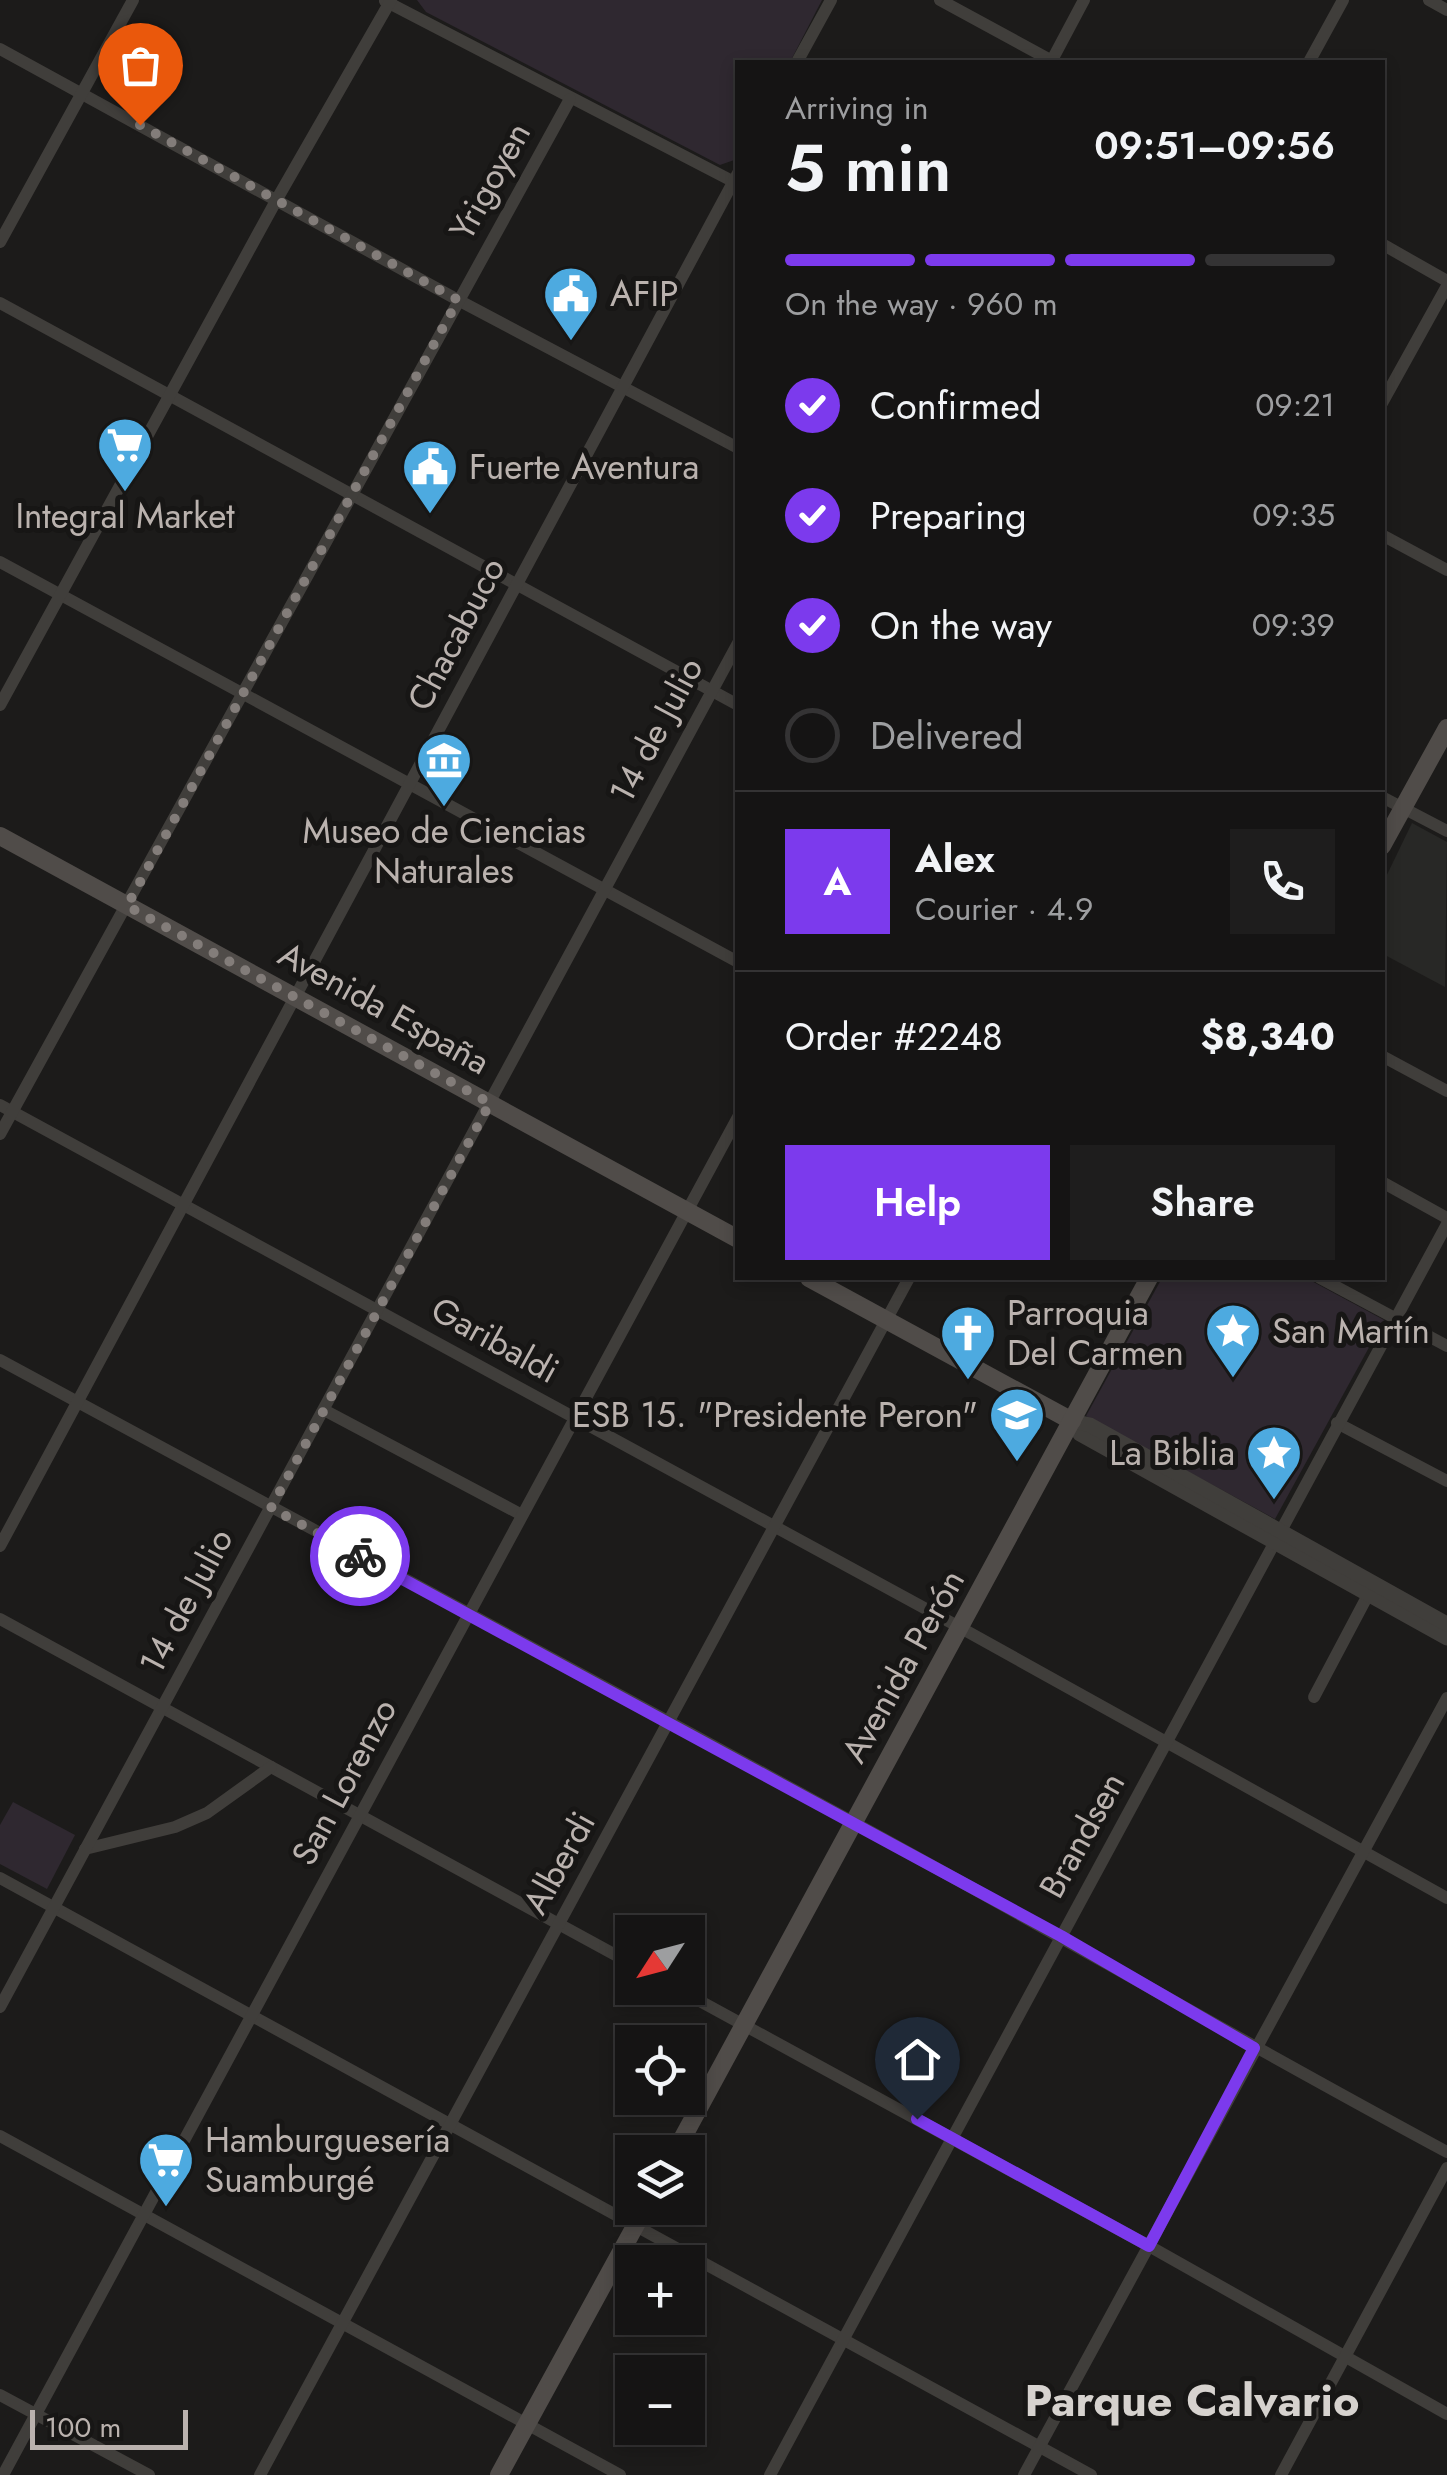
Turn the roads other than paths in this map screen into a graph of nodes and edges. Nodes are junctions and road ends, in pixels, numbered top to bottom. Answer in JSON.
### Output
{"nodes":[{"id":1,"x":133,"y":0,"type":"edge"},
{"id":2,"x":831,"y":0,"type":"edge"},
{"id":3,"x":940,"y":0,"type":"edge"},
{"id":4,"x":1084,"y":0,"type":"edge"},
{"id":5,"x":1342,"y":0,"type":"edge"},
{"id":6,"x":1429,"y":0,"type":"edge"},
{"id":7,"x":388,"y":1,"type":"edge"},
{"id":8,"x":1447,"y":10,"type":"edge"},
{"id":9,"x":0,"y":49,"type":"edge"},
{"id":10,"x":798,"y":60,"type":"edge"},
{"id":11,"x":1048,"y":60,"type":"edge"},
{"id":12,"x":1053,"y":60,"type":"edge"},
{"id":13,"x":1309,"y":60,"type":"edge"},
{"id":14,"x":82,"y":94,"type":"junction"},
{"id":15,"x":570,"y":98,"type":"junction"},
{"id":16,"x":735,"y":180,"type":"edge"},
{"id":17,"x":735,"y":182,"type":"edge"},
{"id":18,"x":276,"y":199,"type":"junction"},
{"id":19,"x":0,"y":242,"type":"edge"},
{"id":20,"x":1385,"y":246,"type":"edge"},
{"id":21,"x":1447,"y":283,"type":"edge"},
{"id":22,"x":458,"y":300,"type":"junction"},
{"id":23,"x":0,"y":303,"type":"edge"},
{"id":24,"x":622,"y":386,"type":"junction"},
{"id":25,"x":170,"y":396,"type":"junction"},
{"id":26,"x":1385,"y":397,"type":"edge"},
{"id":27,"x":735,"y":446,"type":"edge"},
{"id":28,"x":350,"y":494,"type":"junction"},
{"id":29,"x":1385,"y":537,"type":"edge"},
{"id":30,"x":0,"y":562,"type":"edge"},
{"id":31,"x":1447,"y":570,"type":"edge"},
{"id":32,"x":516,"y":584,"type":"junction"},
{"id":33,"x":61,"y":594,"type":"junction"},
{"id":34,"x":735,"y":649,"type":"edge"},
{"id":35,"x":712,"y":691,"type":"junction"},
{"id":36,"x":242,"y":693,"type":"junction"},
{"id":37,"x":735,"y":703,"type":"edge"},
{"id":38,"x":0,"y":705,"type":"edge"},
{"id":39,"x":1447,"y":728,"type":"edge"},
{"id":40,"x":409,"y":784,"type":"junction"},
{"id":41,"x":1385,"y":799,"type":"edge"},
{"id":42,"x":1403,"y":808,"type":"junction"},
{"id":43,"x":1447,"y":831,"type":"edge"},
{"id":44,"x":0,"y":836,"type":"edge"},
{"id":45,"x":1385,"y":841,"type":"edge"},
{"id":46,"x":604,"y":890,"type":"junction"},
{"id":47,"x":127,"y":906,"type":"junction"},
{"id":48,"x":735,"y":960,"type":"edge"},
{"id":49,"x":295,"y":997,"type":"junction"},
{"id":50,"x":1385,"y":1058,"type":"edge"},
{"id":51,"x":1447,"y":1091,"type":"edge"},
{"id":52,"x":490,"y":1103,"type":"junction"},
{"id":53,"x":6,"y":1108,"type":"edge"},
{"id":54,"x":735,"y":1122,"type":"edge"},
{"id":55,"x":0,"y":1134,"type":"edge"},
{"id":56,"x":1385,"y":1184,"type":"edge"},
{"id":57,"x":184,"y":1204,"type":"junction"},
{"id":58,"x":687,"y":1210,"type":"junction"},
{"id":59,"x":1447,"y":1221,"type":"edge"},
{"id":60,"x":735,"y":1236,"type":"edge"},
{"id":61,"x":813,"y":1280,"type":"edge"},
{"id":62,"x":909,"y":1280,"type":"edge"},
{"id":63,"x":1148,"y":1280,"type":"edge"},
{"id":64,"x":1324,"y":1280,"type":"edge"},
{"id":65,"x":378,"y":1310,"type":"junction"},
{"id":66,"x":1395,"y":1317,"type":"junction"},
{"id":67,"x":887,"y":1320,"type":"junction"},
{"id":68,"x":1447,"y":1346,"type":"edge"},
{"id":69,"x":0,"y":1360,"type":"edge"},
{"id":70,"x":78,"y":1402,"type":"junction"},
{"id":71,"x":324,"y":1410,"type":"junction"},
{"id":72,"x":575,"y":1418,"type":"junction"},
{"id":73,"x":1072,"y":1421,"type":"junction"},
{"id":74,"x":1337,"y":1423,"type":"junction"},
{"id":75,"x":1447,"y":1481,"type":"edge"},
{"id":76,"x":271,"y":1508,"type":"junction"},
{"id":77,"x":522,"y":1515,"type":"junction"},
{"id":78,"x":775,"y":1527,"type":"junction"},
{"id":79,"x":1277,"y":1537,"type":"junction"},
{"id":80,"x":0,"y":1546,"type":"edge"},
{"id":81,"x":1368,"y":1594,"type":"junction"},
{"id":82,"x":468,"y":1614,"type":"junction"},
{"id":83,"x":0,"y":1619,"type":"edge"},
{"id":84,"x":1447,"y":1624,"type":"edge"},
{"id":85,"x":961,"y":1628,"type":"junction"},
{"id":86,"x":1447,"y":1638,"type":"edge"},
{"id":87,"x":1314,"y":1697,"type":"dead end"},
{"id":88,"x":1447,"y":1698,"type":"edge"},
{"id":89,"x":163,"y":1708,"type":"junction"},
{"id":90,"x":669,"y":1724,"type":"junction"},
{"id":91,"x":1167,"y":1742,"type":"junction"},
{"id":92,"x":272,"y":1767,"type":"junction"},
{"id":93,"x":360,"y":1815,"type":"junction"},
{"id":94,"x":855,"y":1823,"type":"junction"},
{"id":95,"x":85,"y":1848,"type":"junction"},
{"id":96,"x":1363,"y":1852,"type":"junction"},
{"id":97,"x":0,"y":1878,"type":"edge"},
{"id":98,"x":1447,"y":1898,"type":"edge"},
{"id":99,"x":56,"y":1908,"type":"junction"},
{"id":100,"x":560,"y":1924,"type":"junction"},
{"id":101,"x":1061,"y":1936,"type":"junction"},
{"id":102,"x":615,"y":1955,"type":"edge"},
{"id":103,"x":705,"y":2004,"type":"edge"},
{"id":104,"x":0,"y":2007,"type":"edge"},
{"id":105,"x":252,"y":2014,"type":"junction"},
{"id":106,"x":744,"y":2025,"type":"junction"},
{"id":107,"x":1254,"y":2048,"type":"junction"},
{"id":108,"x":448,"y":2123,"type":"junction"},
{"id":109,"x":684,"y":2135,"type":"edge"},
{"id":110,"x":0,"y":2136,"type":"edge"},
{"id":111,"x":951,"y":2138,"type":"junction"},
{"id":112,"x":1447,"y":2152,"type":"edge"},
{"id":113,"x":1447,"y":2168,"type":"edge"},
{"id":114,"x":615,"y":2203,"type":"edge"},
{"id":115,"x":144,"y":2213,"type":"junction"},
{"id":116,"x":636,"y":2225,"type":"edge"},
{"id":117,"x":656,"y":2225,"type":"edge"},
{"id":118,"x":1149,"y":2246,"type":"junction"},
{"id":119,"x":345,"y":2323,"type":"junction"},
{"id":120,"x":844,"y":2338,"type":"junction"},
{"id":121,"x":1345,"y":2358,"type":"junction"},
{"id":122,"x":0,"y":2395,"type":"edge"},
{"id":123,"x":1447,"y":2414,"type":"edge"},
{"id":124,"x":36,"y":2415,"type":"junction"},
{"id":125,"x":528,"y":2422,"type":"junction"},
{"id":126,"x":1039,"y":2447,"type":"junction"},
{"id":127,"x":3,"y":2475,"type":"edge"},
{"id":128,"x":149,"y":2475,"type":"edge"},
{"id":129,"x":260,"y":2475,"type":"edge"},
{"id":130,"x":499,"y":2475,"type":"edge"},
{"id":131,"x":620,"y":2475,"type":"edge"},
{"id":132,"x":770,"y":2475,"type":"edge"},
{"id":133,"x":1024,"y":2475,"type":"edge"},
{"id":134,"x":1091,"y":2475,"type":"edge"},
{"id":135,"x":1280,"y":2475,"type":"edge"}],
"edges":[{"from":1,"to":14,"type":"street"},
{"from":2,"to":10,"type":"street"},
{"from":3,"to":11,"type":"street"},
{"from":4,"to":12,"type":"street"},
{"from":5,"to":13,"type":"street"},
{"from":6,"to":8,"type":"street"},
{"from":7,"to":15,"type":"street"},
{"from":7,"to":18,"type":"street"},
{"from":9,"to":14,"type":"street"},
{"from":14,"to":18,"type":"street"},
{"from":14,"to":19,"type":"street"},
{"from":15,"to":16,"type":"street"},
{"from":15,"to":22,"type":"street","name":"Yrigoyen"},
{"from":17,"to":24,"type":"street","name":"Chacabuco"},
{"from":18,"to":22,"type":"street"},
{"from":18,"to":25,"type":"street"},
{"from":20,"to":21,"type":"street"},
{"from":21,"to":26,"type":"street"},
{"from":22,"to":24,"type":"street"},
{"from":22,"to":28,"type":"street","name":"Yrigoyen"},
{"from":23,"to":25,"type":"street"},
{"from":24,"to":27,"type":"street"},
{"from":24,"to":32,"type":"street","name":"Chacabuco"},
{"from":25,"to":28,"type":"street"},
{"from":25,"to":33,"type":"street"},
{"from":28,"to":32,"type":"street"},
{"from":28,"to":36,"type":"street","name":"Yrigoyen"},
{"from":29,"to":31,"type":"street"},
{"from":30,"to":33,"type":"street"},
{"from":32,"to":35,"type":"street"},
{"from":32,"to":40,"type":"street","name":"Chacabuco"},
{"from":33,"to":36,"type":"street"},
{"from":33,"to":38,"type":"street"},
{"from":34,"to":35,"type":"street","name":"14 de Julio"},
{"from":35,"to":37,"type":"street"},
{"from":35,"to":46,"type":"street","name":"14 de Julio"},
{"from":36,"to":40,"type":"street"},
{"from":36,"to":47,"type":"street","name":"Yrigoyen"},
{"from":39,"to":42,"type":"main road"},
{"from":40,"to":46,"type":"street"},
{"from":40,"to":49,"type":"street","name":"Chacabuco"},
{"from":41,"to":42,"type":"street"},
{"from":42,"to":43,"type":"street"},
{"from":42,"to":45,"type":"main road"},
{"from":44,"to":47,"type":"main road","name":"Avenida España"},
{"from":46,"to":48,"type":"street"},
{"from":46,"to":52,"type":"street","name":"14 de Julio"},
{"from":47,"to":49,"type":"main road","name":"Avenida España"},
{"from":47,"to":53,"type":"street","name":"Yrigoyen"},
{"from":49,"to":52,"type":"main road","name":"Avenida España"},
{"from":49,"to":57,"type":"street","name":"Chacabuco"},
{"from":50,"to":51,"type":"street"},
{"from":52,"to":58,"type":"main road","name":"Avenida España"},
{"from":52,"to":65,"type":"street","name":"14 de Julio"},
{"from":53,"to":55,"type":"street","name":"Yrigoyen"},
{"from":53,"to":57,"type":"street","name":"Garibaldi"},
{"from":54,"to":58,"type":"street","name":"San Lorenzo"},
{"from":56,"to":59,"type":"street"},
{"from":57,"to":65,"type":"street","name":"Garibaldi"},
{"from":57,"to":70,"type":"street","name":"Chacabuco"},
{"from":58,"to":60,"type":"main road","name":"Avenida España"},
{"from":58,"to":72,"type":"street","name":"San Lorenzo"},
{"from":59,"to":66,"type":"street","name":"Brandsen"},
{"from":61,"to":67,"type":"main road"},
{"from":62,"to":67,"type":"street","name":"Alberdi"},
{"from":63,"to":73,"type":"main road","name":"Avenida Perón"},
{"from":64,"to":66,"type":"street"},
{"from":65,"to":71,"type":"street","name":"14 de Julio"},
{"from":65,"to":72,"type":"street","name":"Garibaldi"},
{"from":66,"to":68,"type":"street"},
{"from":66,"to":74,"type":"street","name":"Brandsen"},
{"from":67,"to":73,"type":"main road"},
{"from":67,"to":78,"type":"street","name":"Alberdi"},
{"from":69,"to":70,"type":"street"},
{"from":70,"to":76,"type":"street"},
{"from":70,"to":80,"type":"street","name":"Chacabuco"},
{"from":71,"to":76,"type":"street","name":"14 de Julio"},
{"from":71,"to":77,"type":"street"},
{"from":72,"to":77,"type":"street","name":"San Lorenzo"},
{"from":72,"to":78,"type":"street","name":"Garibaldi"},
{"from":73,"to":79,"type":"street"},
{"from":73,"to":85,"type":"main road","name":"Avenida Perón"},
{"from":74,"to":75,"type":"street"},
{"from":74,"to":79,"type":"street","name":"Brandsen"},
{"from":76,"to":82,"type":"street"},
{"from":76,"to":89,"type":"street","name":"14 de Julio"},
{"from":77,"to":82,"type":"street","name":"San Lorenzo"},
{"from":78,"to":85,"type":"street","name":"Garibaldi"},
{"from":78,"to":90,"type":"street","name":"Alberdi"},
{"from":79,"to":81,"type":"street"},
{"from":79,"to":84,"type":"street"},
{"from":79,"to":91,"type":"street","name":"Brandsen"},
{"from":81,"to":86,"type":"street"},
{"from":81,"to":87,"type":"street"},
{"from":82,"to":90,"type":"street"},
{"from":82,"to":93,"type":"street","name":"San Lorenzo"},
{"from":83,"to":89,"type":"street"},
{"from":85,"to":91,"type":"street","name":"Garibaldi"},
{"from":85,"to":94,"type":"main road","name":"Avenida Perón"},
{"from":88,"to":96,"type":"street"},
{"from":89,"to":92,"type":"street"},
{"from":89,"to":95,"type":"street","name":"14 de Julio"},
{"from":90,"to":94,"type":"street"},
{"from":90,"to":100,"type":"street","name":"Alberdi"},
{"from":91,"to":96,"type":"street","name":"Garibaldi"},
{"from":91,"to":101,"type":"street","name":"Brandsen"},
{"from":92,"to":93,"type":"street"},
{"from":92,"to":95,"type":"street"},
{"from":93,"to":100,"type":"street"},
{"from":93,"to":105,"type":"street","name":"San Lorenzo"},
{"from":94,"to":101,"type":"street"},
{"from":94,"to":106,"type":"main road","name":"Avenida Perón"},
{"from":95,"to":99,"type":"street","name":"14 de Julio"},
{"from":96,"to":98,"type":"street","name":"Garibaldi"},
{"from":96,"to":107,"type":"street"},
{"from":97,"to":99,"type":"street"},
{"from":99,"to":104,"type":"street","name":"14 de Julio"},
{"from":99,"to":105,"type":"street"},
{"from":100,"to":102,"type":"street"},
{"from":100,"to":108,"type":"street","name":"Alberdi"},
{"from":101,"to":107,"type":"street"},
{"from":101,"to":111,"type":"street","name":"Brandsen"},
{"from":103,"to":106,"type":"street"},
{"from":105,"to":108,"type":"street"},
{"from":105,"to":115,"type":"street","name":"San Lorenzo"},
{"from":106,"to":109,"type":"main road","name":"Avenida Perón"},
{"from":106,"to":111,"type":"street"},
{"from":107,"to":112,"type":"street"},
{"from":107,"to":118,"type":"street"},
{"from":108,"to":114,"type":"street"},
{"from":108,"to":119,"type":"street","name":"Alberdi"},
{"from":110,"to":115,"type":"street"},
{"from":111,"to":118,"type":"street"},
{"from":111,"to":120,"type":"street","name":"Brandsen"},
{"from":113,"to":121,"type":"street"},
{"from":115,"to":119,"type":"street"},
{"from":115,"to":124,"type":"street","name":"San Lorenzo"},
{"from":116,"to":125,"type":"main road"},
{"from":117,"to":120,"type":"street"},
{"from":118,"to":121,"type":"street"},
{"from":118,"to":126,"type":"street"},
{"from":119,"to":125,"type":"street"},
{"from":119,"to":129,"type":"street","name":"Alberdi"},
{"from":120,"to":126,"type":"street"},
{"from":120,"to":132,"type":"street","name":"Brandsen"},
{"from":121,"to":123,"type":"street"},
{"from":121,"to":135,"type":"street"},
{"from":122,"to":124,"type":"street"},
{"from":124,"to":127,"type":"street","name":"San Lorenzo"},
{"from":124,"to":128,"type":"street"},
{"from":125,"to":130,"type":"main road"},
{"from":125,"to":131,"type":"street"},
{"from":126,"to":133,"type":"street"},
{"from":126,"to":134,"type":"street"}]}
